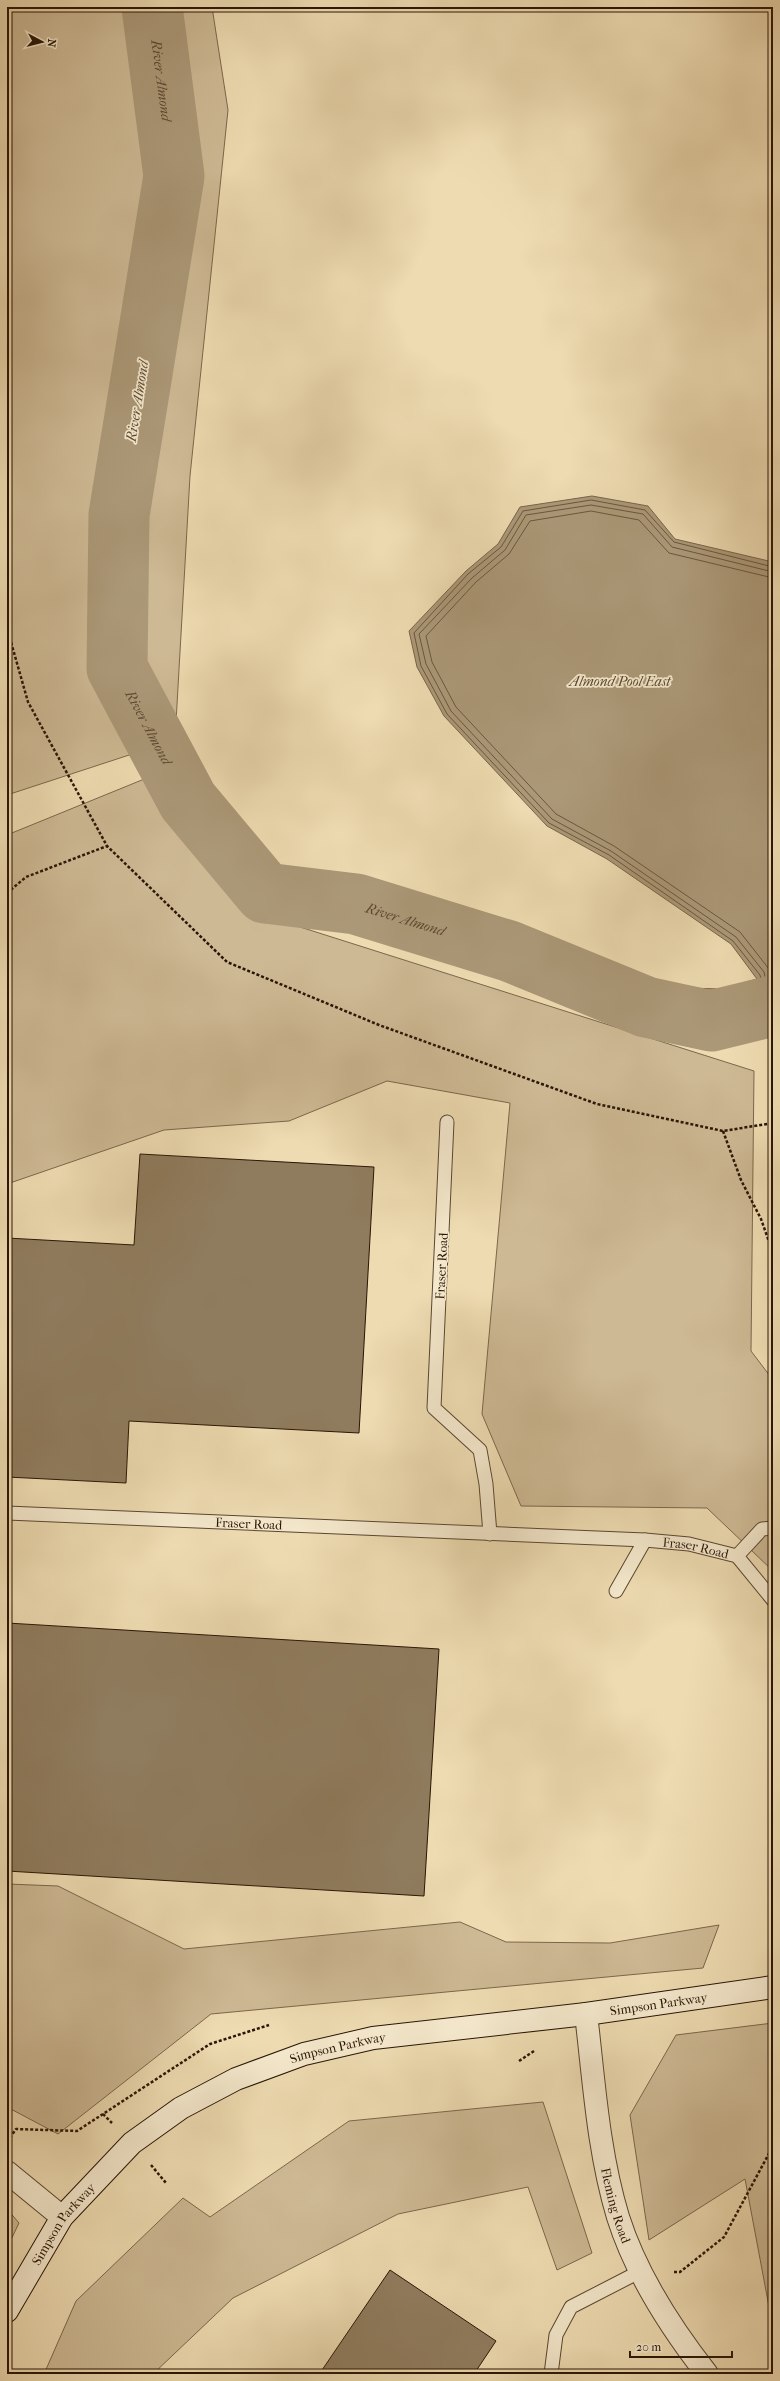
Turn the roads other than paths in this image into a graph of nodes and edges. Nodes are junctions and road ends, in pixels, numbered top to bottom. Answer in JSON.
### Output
{"nodes":[{"id":1,"x":447,"y":1122,"type":"dead end"},
{"id":2,"x":7,"y":1512,"type":"edge"},
{"id":3,"x":773,"y":1528,"type":"edge"},
{"id":4,"x":490,"y":1534,"type":"junction"},
{"id":5,"x":645,"y":1540,"type":"junction"},
{"id":6,"x":737,"y":1556,"type":"junction"},
{"id":7,"x":616,"y":1590,"type":"dead end"},
{"id":8,"x":773,"y":1600,"type":"edge"},
{"id":9,"x":773,"y":1987,"type":"edge"},
{"id":10,"x":586,"y":2014,"type":"junction"},
{"id":11,"x":7,"y":2172,"type":"edge"},
{"id":12,"x":62,"y":2217,"type":"junction"},
{"id":13,"x":641,"y":2271,"type":"junction"},
{"id":14,"x":7,"y":2311,"type":"edge"},
{"id":15,"x":551,"y":2374,"type":"edge"},
{"id":16,"x":707,"y":2374,"type":"edge"}],
"edges":[{"from":1,"to":4,"type":"lane","name":"Fraser Road"},
{"from":2,"to":4,"type":"lane","name":"Fraser Road"},
{"from":3,"to":6,"type":"lane"},
{"from":4,"to":5,"type":"lane","name":"Fraser Road"},
{"from":5,"to":6,"type":"lane","name":"Fraser Road"},
{"from":5,"to":7,"type":"lane","name":"Fraser Road"},
{"from":6,"to":8,"type":"lane","name":"Fraser Road"},
{"from":9,"to":10,"type":"main road","name":"Simpson Parkway"},
{"from":10,"to":12,"type":"main road","name":"Simpson Parkway"},
{"from":10,"to":13,"type":"main road","name":"Fleming Road"},
{"from":11,"to":12,"type":"main road"},
{"from":12,"to":14,"type":"main road","name":"Simpson Parkway"},
{"from":13,"to":15,"type":"lane"},
{"from":13,"to":16,"type":"main road","name":"Fleming Road"}]}
